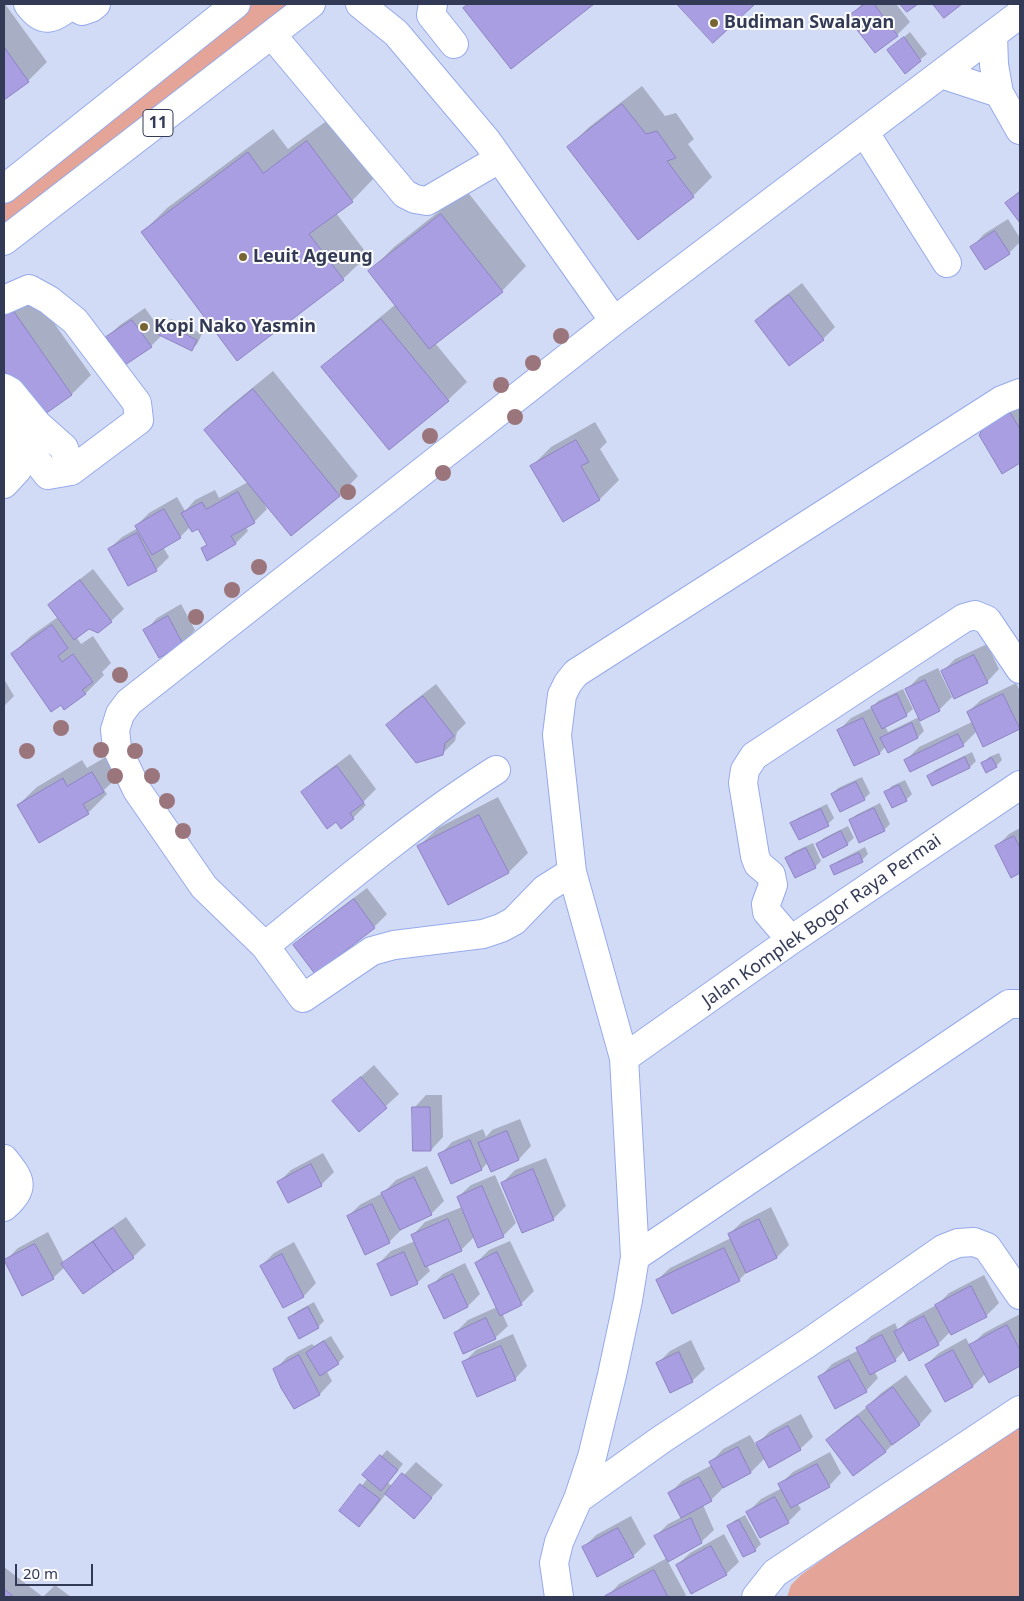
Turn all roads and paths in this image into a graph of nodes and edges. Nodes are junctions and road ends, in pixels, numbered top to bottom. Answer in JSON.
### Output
{"nodes":[{"id":1,"x":28,"y":4,"type":"edge"},
{"id":2,"x":80,"y":4,"type":"edge"},
{"id":3,"x":236,"y":4,"type":"edge"},
{"id":4,"x":311,"y":4,"type":"edge"},
{"id":5,"x":360,"y":4,"type":"edge"},
{"id":6,"x":382,"y":4,"type":"edge"},
{"id":7,"x":433,"y":4,"type":"edge"},
{"id":8,"x":1020,"y":14,"type":"edge"},
{"id":9,"x":396,"y":33,"type":"junction"},
{"id":10,"x":272,"y":35,"type":"junction"},
{"id":11,"x":993,"y":35,"type":"junction"},
{"id":12,"x":454,"y":44,"type":"dead end"},
{"id":13,"x":941,"y":74,"type":"junction"},
{"id":14,"x":999,"y":94,"type":"junction"},
{"id":15,"x":1020,"y":130,"type":"edge"},
{"id":16,"x":865,"y":133,"type":"junction"},
{"id":17,"x":499,"y":159,"type":"junction"},
{"id":18,"x":4,"y":189,"type":"edge"},
{"id":19,"x":4,"y":241,"type":"edge"},
{"id":20,"x":947,"y":264,"type":"dead end"},
{"id":21,"x":4,"y":300,"type":"edge"},
{"id":22,"x":614,"y":321,"type":"junction"},
{"id":23,"x":4,"y":388,"type":"edge"},
{"id":24,"x":1020,"y":392,"type":"edge"},
{"id":25,"x":4,"y":420,"type":"edge"},
{"id":26,"x":4,"y":454,"type":"edge"},
{"id":27,"x":71,"y":471,"type":"junction"},
{"id":28,"x":4,"y":484,"type":"edge"},
{"id":29,"x":1020,"y":669,"type":"edge"},
{"id":30,"x":496,"y":770,"type":"dead end"},
{"id":31,"x":1020,"y":785,"type":"edge"},
{"id":32,"x":572,"y":872,"type":"junction"},
{"id":33,"x":791,"y":940,"type":"junction"},
{"id":34,"x":265,"y":946,"type":"junction"},
{"id":35,"x":1020,"y":1004,"type":"edge"},
{"id":36,"x":624,"y":1058,"type":"junction"},
{"id":37,"x":4,"y":1158,"type":"edge"},
{"id":38,"x":4,"y":1207,"type":"edge"},
{"id":39,"x":635,"y":1257,"type":"junction"},
{"id":40,"x":1020,"y":1295,"type":"edge"},
{"id":41,"x":1020,"y":1410,"type":"edge"},
{"id":42,"x":578,"y":1499,"type":"junction"},
{"id":43,"x":559,"y":1597,"type":"edge"},
{"id":44,"x":756,"y":1597,"type":"edge"}],
"edges":[{"from":1,"to":2,"type":"main road"},
{"from":3,"to":18,"type":"main road","number":"11"},
{"from":4,"to":10,"type":"main road","number":"11"},
{"from":5,"to":9,"type":"main road"},
{"from":6,"to":9,"type":"main road"},
{"from":7,"to":12,"type":"main road"},
{"from":8,"to":11,"type":"main road"},
{"from":9,"to":17,"type":"main road"},
{"from":10,"to":17,"type":"main road"},
{"from":10,"to":19,"type":"main road","number":"11"},
{"from":11,"to":13,"type":"main road"},
{"from":11,"to":14,"type":"main road"},
{"from":13,"to":14,"type":"main road"},
{"from":13,"to":16,"type":"main road"},
{"from":14,"to":15,"type":"main road"},
{"from":16,"to":20,"type":"main road"},
{"from":16,"to":22,"type":"main road"},
{"from":17,"to":22,"type":"main road"},
{"from":21,"to":27,"type":"main road"},
{"from":22,"to":34,"type":"main road"},
{"from":23,"to":27,"type":"main road"},
{"from":24,"to":32,"type":"main road"},
{"from":25,"to":27,"type":"main road"},
{"from":26,"to":28,"type":"main road"},
{"from":29,"to":33,"type":"main road"},
{"from":30,"to":34,"type":"main road"},
{"from":31,"to":33,"type":"main road","name":"Jalan Komplek Bogor Raya Permai"},
{"from":32,"to":34,"type":"main road"},
{"from":32,"to":36,"type":"main road"},
{"from":33,"to":36,"type":"main road","name":"Jalan Komplek Bogor Raya Permai"},
{"from":35,"to":39,"type":"main road"},
{"from":36,"to":39,"type":"main road"},
{"from":37,"to":38,"type":"main road"},
{"from":39,"to":42,"type":"main road"},
{"from":40,"to":42,"type":"main road"},
{"from":41,"to":44,"type":"main road"},
{"from":42,"to":43,"type":"main road"}]}
